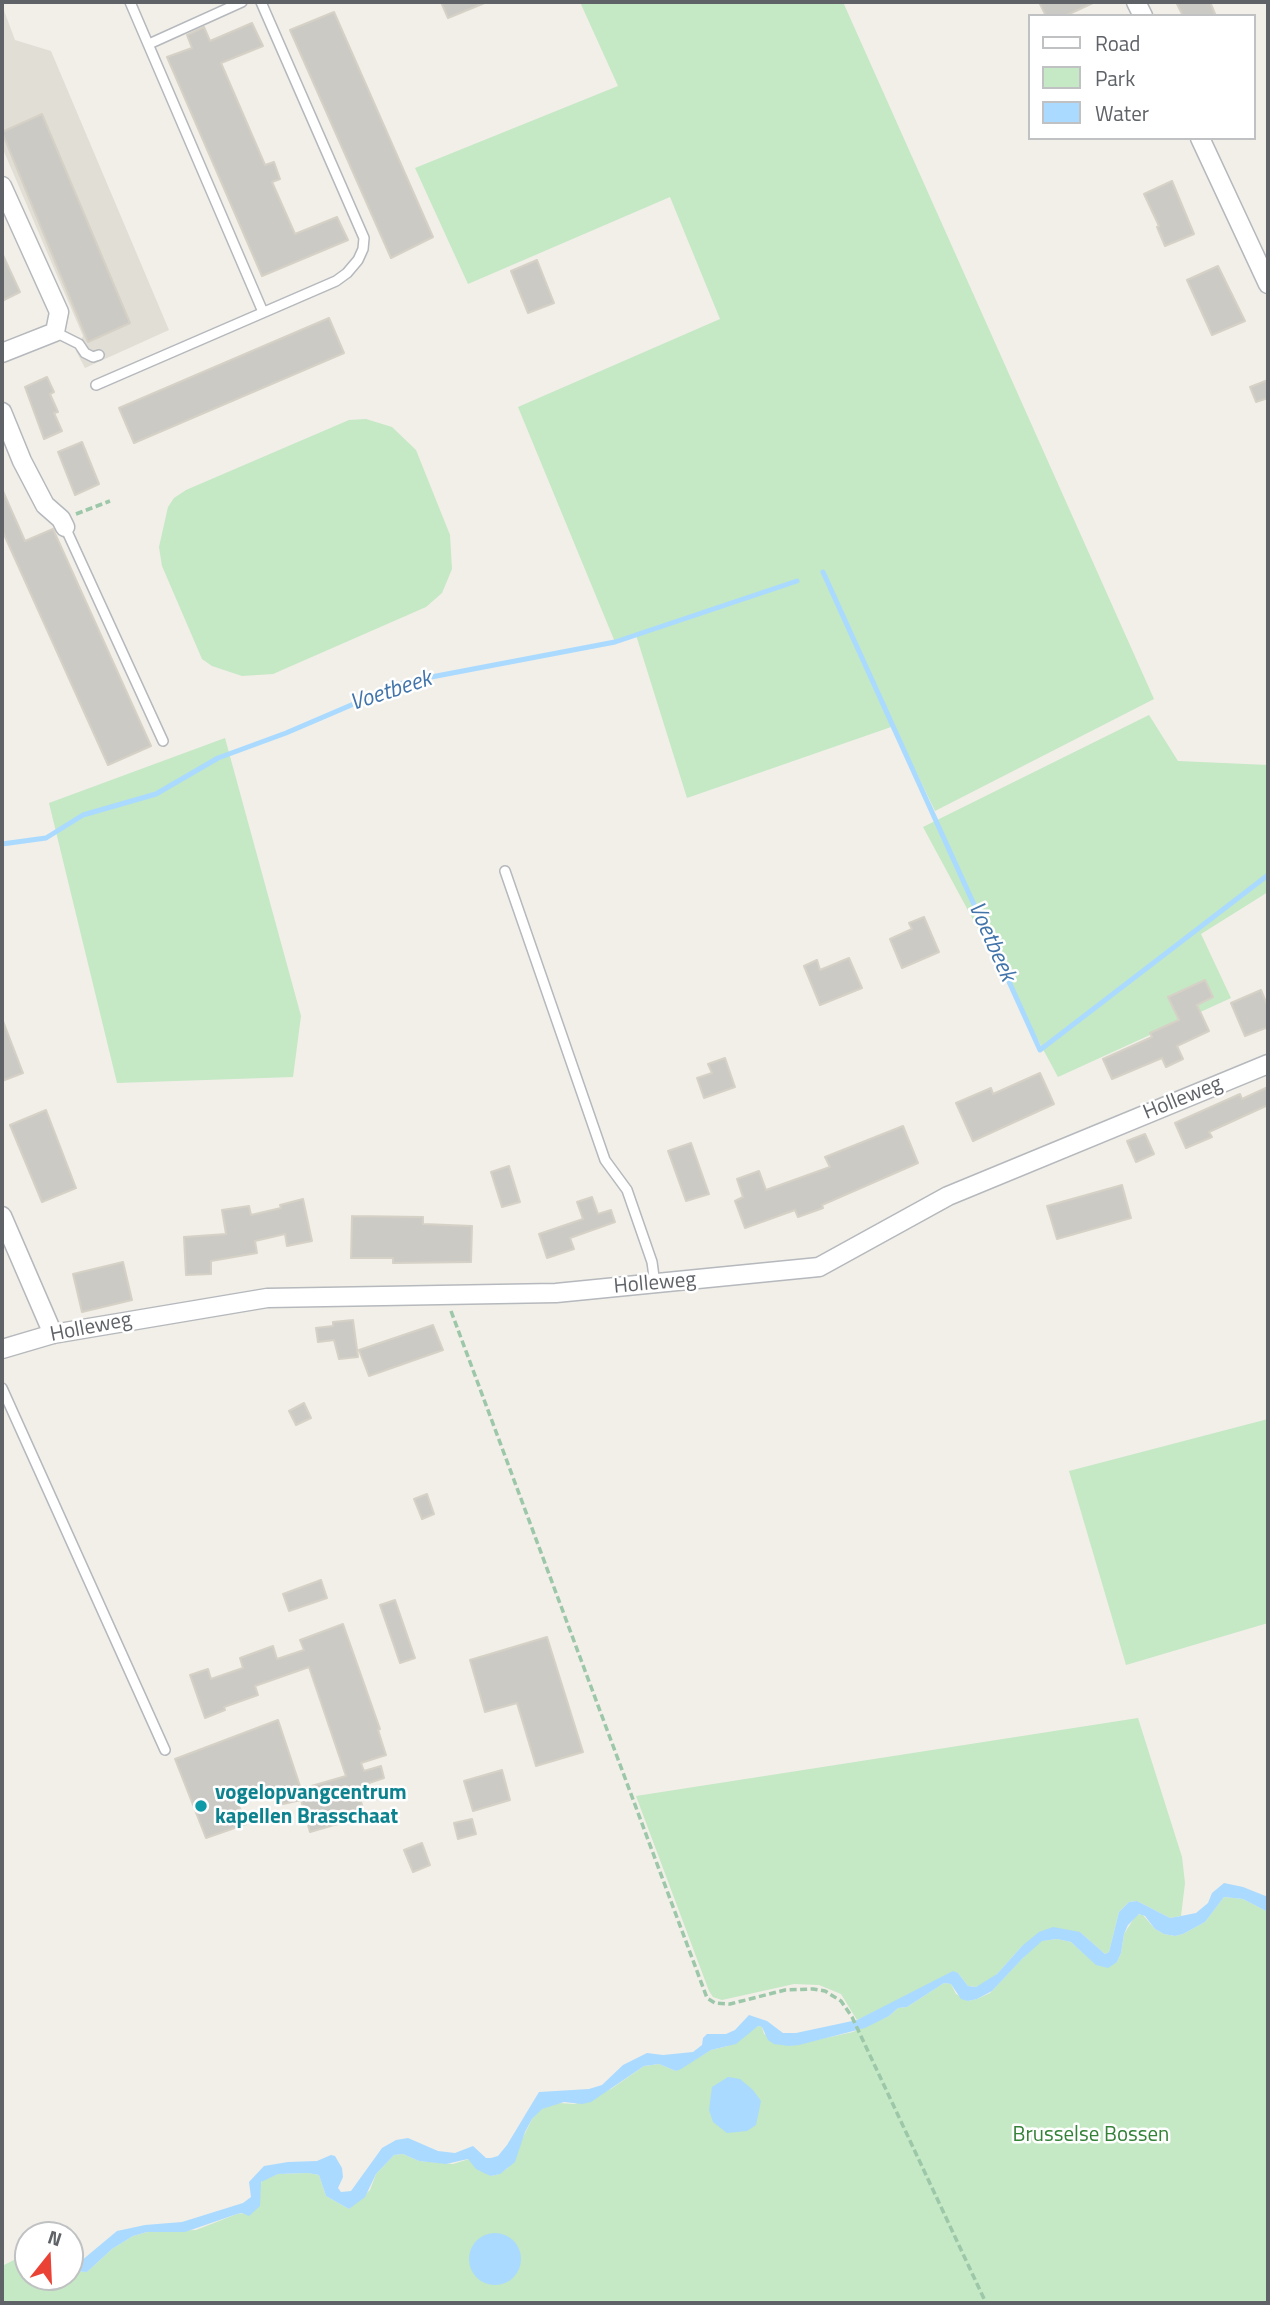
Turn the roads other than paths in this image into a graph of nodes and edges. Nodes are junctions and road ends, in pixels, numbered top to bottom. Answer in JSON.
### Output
{"nodes":[{"id":1,"x":130,"y":2,"type":"edge"},
{"id":2,"x":242,"y":2,"type":"edge"},
{"id":3,"x":261,"y":2,"type":"edge"},
{"id":4,"x":149,"y":44,"type":"junction"},
{"id":5,"x":1201,"y":140,"type":"edge"},
{"id":6,"x":2,"y":186,"type":"edge"},
{"id":7,"x":1268,"y":284,"type":"edge"},
{"id":8,"x":263,"y":312,"type":"junction"},
{"id":9,"x":55,"y":332,"type":"junction"},
{"id":10,"x":2,"y":353,"type":"edge"},
{"id":11,"x":99,"y":355,"type":"dead end"},
{"id":12,"x":96,"y":385,"type":"dead end"},
{"id":13,"x":2,"y":412,"type":"edge"},
{"id":14,"x":63,"y":523,"type":"joint"},
{"id":15,"x":163,"y":741,"type":"dead end"},
{"id":16,"x":505,"y":870,"type":"dead end"},
{"id":17,"x":1268,"y":1064,"type":"edge"},
{"id":18,"x":2,"y":1216,"type":"edge"},
{"id":19,"x":655,"y":1284,"type":"junction"},
{"id":20,"x":53,"y":1334,"type":"junction"},
{"id":21,"x":2,"y":1349,"type":"edge"},
{"id":22,"x":2,"y":1388,"type":"edge"},
{"id":23,"x":165,"y":1750,"type":"dead end"}],
"edges":[{"from":1,"to":4,"type":"lane"},
{"from":2,"to":4,"type":"lane"},
{"from":3,"to":8,"type":"lane"},
{"from":4,"to":8,"type":"lane"},
{"from":5,"to":7,"type":"street"},
{"from":6,"to":9,"type":"street"},
{"from":8,"to":12,"type":"lane"},
{"from":9,"to":10,"type":"street"},
{"from":9,"to":11,"type":"lane"},
{"from":13,"to":14,"type":"street"},
{"from":14,"to":15,"type":"lane"},
{"from":16,"to":19,"type":"lane"},
{"from":17,"to":19,"type":"street","name":"Holleweg"},
{"from":18,"to":20,"type":"street"},
{"from":19,"to":20,"type":"street","name":"Holleweg"},
{"from":20,"to":21,"type":"street","name":"Holleweg"},
{"from":22,"to":23,"type":"lane"}]}
